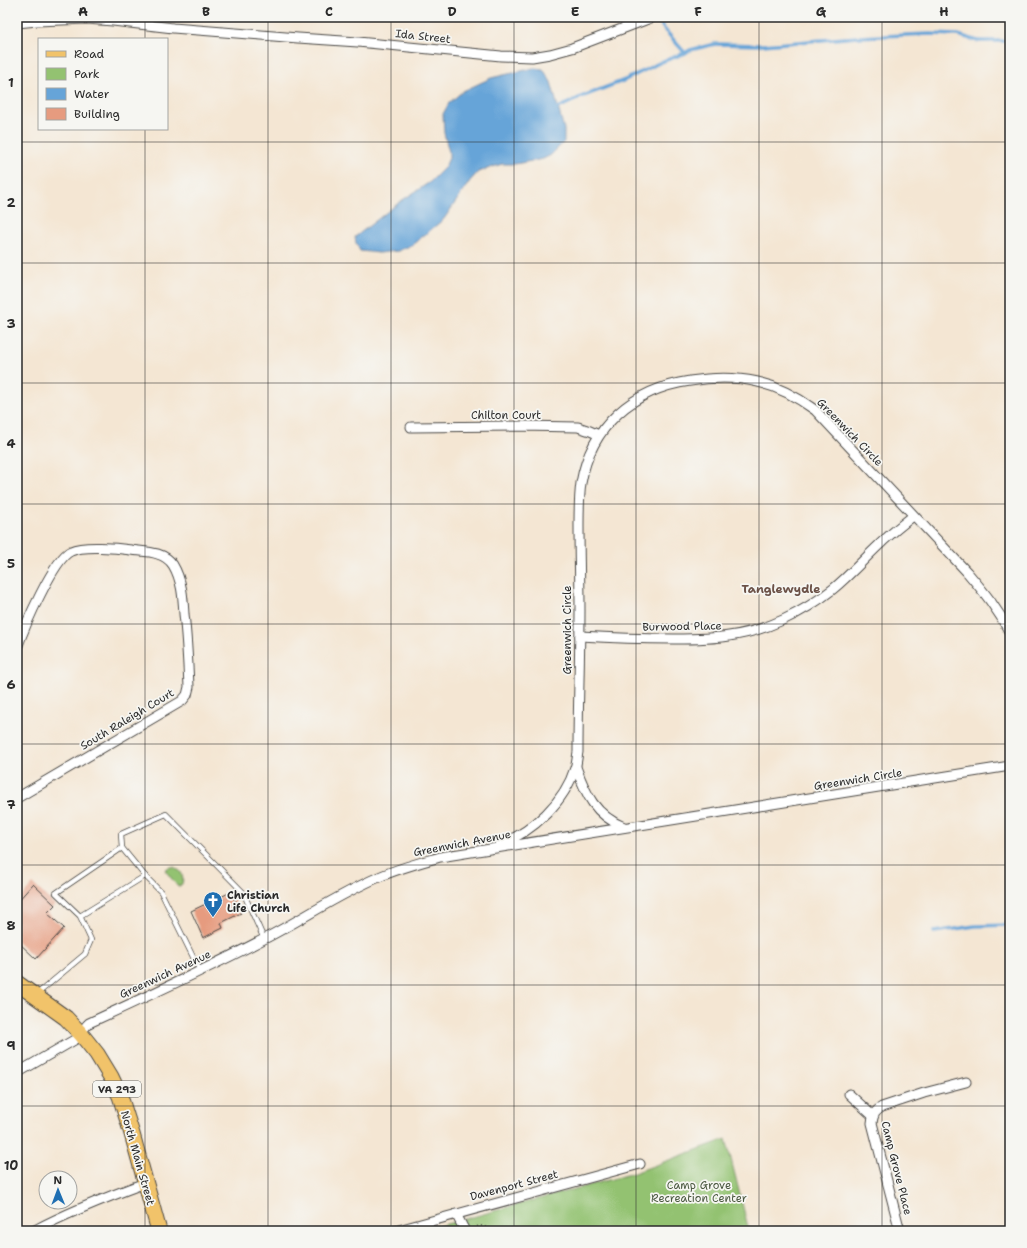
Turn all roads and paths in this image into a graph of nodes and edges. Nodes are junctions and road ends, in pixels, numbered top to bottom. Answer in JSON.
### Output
{"nodes":[{"id":1,"x":653,"y":17,"type":"edge"},
{"id":2,"x":17,"y":23,"type":"edge"},
{"id":3,"x":411,"y":427,"type":"dead end"},
{"id":4,"x":599,"y":435,"type":"junction"},
{"id":5,"x":914,"y":516,"type":"junction"},
{"id":6,"x":1010,"y":633,"type":"edge"},
{"id":7,"x":580,"y":636,"type":"junction"},
{"id":8,"x":17,"y":648,"type":"edge"},
{"id":9,"x":1010,"y":766,"type":"edge"},
{"id":10,"x":576,"y":767,"type":"junction"},
{"id":11,"x":17,"y":798,"type":"edge"},
{"id":12,"x":625,"y":828,"type":"junction"},
{"id":13,"x":122,"y":848,"type":"junction"},
{"id":14,"x":482,"y":851,"type":"junction"},
{"id":15,"x":145,"y":876,"type":"junction"},
{"id":16,"x":80,"y":916,"type":"junction"},
{"id":17,"x":264,"y":939,"type":"junction"},
{"id":18,"x":200,"y":971,"type":"junction"},
{"id":19,"x":17,"y":983,"type":"edge"},
{"id":20,"x":36,"y":995,"type":"junction"},
{"id":21,"x":82,"y":1034,"type":"junction"},
{"id":22,"x":17,"y":1072,"type":"edge"},
{"id":23,"x":966,"y":1082,"type":"dead end"},
{"id":24,"x":849,"y":1094,"type":"dead end"},
{"id":25,"x":873,"y":1116,"type":"junction"},
{"id":26,"x":640,"y":1164,"type":"dead end"},
{"id":27,"x":145,"y":1183,"type":"junction"},
{"id":28,"x":456,"y":1214,"type":"junction"},
{"id":29,"x":465,"y":1230,"type":"edge"},
{"id":30,"x":33,"y":1231,"type":"edge"},
{"id":31,"x":159,"y":1231,"type":"edge"},
{"id":32,"x":395,"y":1231,"type":"edge"},
{"id":33,"x":497,"y":1231,"type":"edge"},
{"id":34,"x":900,"y":1231,"type":"edge"}],
"edges":[{"from":1,"to":2,"type":"street","name":"Ida Street"},
{"from":3,"to":4,"type":"street","name":"Chilton Court"},
{"from":4,"to":5,"type":"street","name":"Greenwich Circle"},
{"from":4,"to":7,"type":"street","name":"Greenwich Circle"},
{"from":5,"to":6,"type":"street","name":"Greenwich Circle"},
{"from":5,"to":7,"type":"street","name":"Burwood Place"},
{"from":7,"to":10,"type":"street","name":"Greenwich Circle"},
{"from":8,"to":11,"type":"street","name":"South Raleigh Court"},
{"from":9,"to":12,"type":"street","name":"Greenwich Circle"},
{"from":10,"to":12,"type":"street","name":"Greenwich Circle"},
{"from":10,"to":14,"type":"street","name":"Greenwich Circle"},
{"from":12,"to":14,"type":"street","name":"Greenwich Avenue"},
{"from":13,"to":15,"type":"lane"},
{"from":13,"to":16,"type":"lane"},
{"from":13,"to":17,"type":"lane"},
{"from":14,"to":17,"type":"street","name":"Greenwich Avenue"},
{"from":15,"to":16,"type":"lane"},
{"from":15,"to":18,"type":"lane"},
{"from":16,"to":20,"type":"lane"},
{"from":17,"to":18,"type":"street","name":"Greenwich Avenue"},
{"from":18,"to":21,"type":"street","name":"Greenwich Avenue"},
{"from":19,"to":20,"type":"main road","name":"North Main Street","number":"VA 293"},
{"from":20,"to":21,"type":"main road","name":"North Main Street","number":"VA 293"},
{"from":21,"to":22,"type":"street","name":"Greenwich Avenue"},
{"from":21,"to":27,"type":"main road","name":"North Main Street","number":"VA 293"},
{"from":23,"to":25,"type":"street","name":"Camp Grove Place"},
{"from":24,"to":25,"type":"street"},
{"from":25,"to":34,"type":"street","name":"Camp Grove Place"},
{"from":26,"to":28,"type":"street","name":"Davenport Street"},
{"from":27,"to":30,"type":"street"},
{"from":27,"to":31,"type":"main road","name":"North Main Street","number":"VA 293"},
{"from":28,"to":29,"type":"street"},
{"from":28,"to":32,"type":"street","name":"Davenport Street"},
{"from":29,"to":33,"type":"path"}]}
